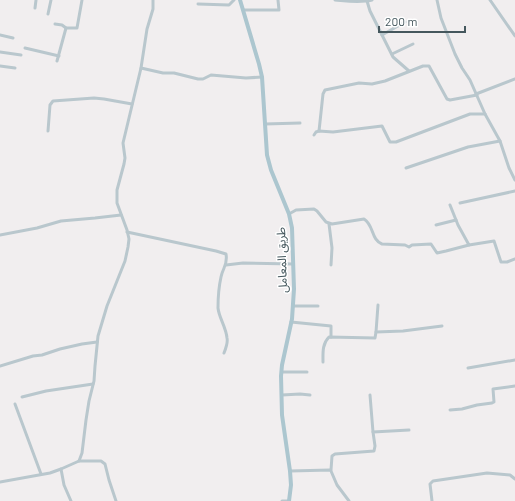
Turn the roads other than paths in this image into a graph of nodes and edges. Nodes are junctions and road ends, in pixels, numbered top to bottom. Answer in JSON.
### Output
{"nodes":[{"id":1,"x":36,"y":0,"type":"edge"},
{"id":2,"x":51,"y":0,"type":"edge"},
{"id":3,"x":82,"y":0,"type":"edge"},
{"id":4,"x":153,"y":0,"type":"edge"},
{"id":5,"x":234,"y":0,"type":"edge"},
{"id":6,"x":240,"y":0,"type":"edge"},
{"id":7,"x":278,"y":0,"type":"edge"},
{"id":8,"x":335,"y":0,"type":"edge"},
{"id":9,"x":372,"y":0,"type":"edge"},
{"id":10,"x":437,"y":0,"type":"edge"},
{"id":11,"x":490,"y":0,"type":"edge"},
{"id":12,"x":366,"y":1,"type":"junction"},
{"id":13,"x":198,"y":4,"type":"dead end"},
{"id":14,"x":35,"y":8,"type":"dead end"},
{"id":15,"x":243,"y":10,"type":"junction"},
{"id":16,"x":48,"y":14,"type":"dead end"},
{"id":17,"x":405,"y":22,"type":"dead end"},
{"id":18,"x":55,"y":24,"type":"dead end"},
{"id":19,"x":66,"y":28,"type":"junction"},
{"id":20,"x":0,"y":35,"type":"edge"},
{"id":21,"x":382,"y":35,"type":"junction"},
{"id":22,"x":515,"y":36,"type":"edge"},
{"id":23,"x":13,"y":38,"type":"dead end"},
{"id":24,"x":413,"y":44,"type":"dead end"},
{"id":25,"x":25,"y":48,"type":"dead end"},
{"id":26,"x":0,"y":52,"type":"edge"},
{"id":27,"x":392,"y":54,"type":"junction"},
{"id":28,"x":21,"y":55,"type":"dead end"},
{"id":29,"x":59,"y":56,"type":"junction"},
{"id":30,"x":57,"y":61,"type":"dead end"},
{"id":31,"x":0,"y":66,"type":"edge"},
{"id":32,"x":15,"y":68,"type":"dead end"},
{"id":33,"x":141,"y":68,"type":"junction"},
{"id":34,"x":409,"y":71,"type":"junction"},
{"id":35,"x":262,"y":77,"type":"junction"},
{"id":36,"x":515,"y":79,"type":"edge"},
{"id":37,"x":476,"y":94,"type":"junction"},
{"id":38,"x":132,"y":104,"type":"junction"},
{"id":39,"x":485,"y":114,"type":"junction"},
{"id":40,"x":300,"y":123,"type":"dead end"},
{"id":41,"x":265,"y":124,"type":"junction"},
{"id":42,"x":48,"y":131,"type":"dead end"},
{"id":43,"x":319,"y":131,"type":"junction"},
{"id":44,"x":314,"y":135,"type":"dead end"},
{"id":45,"x":500,"y":141,"type":"junction"},
{"id":46,"x":406,"y":168,"type":"dead end"},
{"id":47,"x":515,"y":180,"type":"edge"},
{"id":48,"x":515,"y":191,"type":"edge"},
{"id":49,"x":460,"y":203,"type":"dead end"},
{"id":50,"x":450,"y":205,"type":"dead end"},
{"id":51,"x":290,"y":214,"type":"junction"},
{"id":52,"x":121,"y":215,"type":"junction"},
{"id":53,"x":456,"y":220,"type":"junction"},
{"id":54,"x":329,"y":224,"type":"junction"},
{"id":55,"x":436,"y":225,"type":"dead end"},
{"id":56,"x":127,"y":232,"type":"junction"},
{"id":57,"x":0,"y":235,"type":"edge"},
{"id":58,"x":469,"y":245,"type":"junction"},
{"id":59,"x":515,"y":259,"type":"edge"},
{"id":60,"x":226,"y":264,"type":"junction"},
{"id":61,"x":293,"y":264,"type":"junction"},
{"id":62,"x":331,"y":264,"type":"dead end"},
{"id":63,"x":378,"y":305,"type":"dead end"},
{"id":64,"x":293,"y":306,"type":"junction"},
{"id":65,"x":318,"y":306,"type":"dead end"},
{"id":66,"x":291,"y":322,"type":"junction"},
{"id":67,"x":442,"y":326,"type":"dead end"},
{"id":68,"x":376,"y":332,"type":"junction"},
{"id":69,"x":331,"y":337,"type":"junction"},
{"id":70,"x":97,"y":342,"type":"junction"},
{"id":71,"x":224,"y":352,"type":"dead end"},
{"id":72,"x":515,"y":360,"type":"edge"},
{"id":73,"x":323,"y":362,"type":"dead end"},
{"id":74,"x":0,"y":366,"type":"edge"},
{"id":75,"x":468,"y":368,"type":"dead end"},
{"id":76,"x":282,"y":372,"type":"junction"},
{"id":77,"x":307,"y":372,"type":"dead end"},
{"id":78,"x":93,"y":384,"type":"junction"},
{"id":79,"x":515,"y":386,"type":"edge"},
{"id":80,"x":310,"y":395,"type":"dead end"},
{"id":81,"x":370,"y":395,"type":"dead end"},
{"id":82,"x":282,"y":396,"type":"junction"},
{"id":83,"x":22,"y":397,"type":"dead end"},
{"id":84,"x":15,"y":404,"type":"dead end"},
{"id":85,"x":450,"y":410,"type":"dead end"},
{"id":86,"x":409,"y":430,"type":"dead end"},
{"id":87,"x":373,"y":432,"type":"junction"},
{"id":88,"x":79,"y":461,"type":"junction"},
{"id":89,"x":61,"y":469,"type":"junction"},
{"id":90,"x":331,"y":470,"type":"junction"},
{"id":91,"x":290,"y":471,"type":"junction"},
{"id":92,"x":41,"y":474,"type":"junction"},
{"id":93,"x":515,"y":479,"type":"edge"},
{"id":94,"x":0,"y":482,"type":"edge"},
{"id":95,"x":71,"y":501,"type":"edge"},
{"id":96,"x":116,"y":501,"type":"edge"},
{"id":97,"x":282,"y":501,"type":"edge"},
{"id":98,"x":288,"y":501,"type":"edge"},
{"id":99,"x":349,"y":501,"type":"edge"},
{"id":100,"x":432,"y":501,"type":"edge"}],
"edges":[{"from":1,"to":14,"type":"street"},
{"from":2,"to":16,"type":"street"},
{"from":3,"to":19,"type":"street"},
{"from":4,"to":33,"type":"street"},
{"from":5,"to":13,"type":"street"},
{"from":6,"to":15,"type":"main road","name":"طريق المعامل"},
{"from":7,"to":15,"type":"street"},
{"from":8,"to":12,"type":"street"},
{"from":9,"to":12,"type":"street"},
{"from":10,"to":37,"type":"street"},
{"from":11,"to":22,"type":"street"},
{"from":12,"to":21,"type":"street"},
{"from":15,"to":35,"type":"main road","name":"طريق المعامل"},
{"from":17,"to":21,"type":"street"},
{"from":18,"to":19,"type":"street"},
{"from":19,"to":29,"type":"street"},
{"from":20,"to":23,"type":"street"},
{"from":21,"to":27,"type":"street"},
{"from":24,"to":27,"type":"street"},
{"from":25,"to":29,"type":"street"},
{"from":26,"to":28,"type":"street"},
{"from":27,"to":34,"type":"street"},
{"from":29,"to":30,"type":"street"},
{"from":31,"to":32,"type":"street"},
{"from":33,"to":35,"type":"street"},
{"from":33,"to":38,"type":"street"},
{"from":34,"to":37,"type":"street"},
{"from":34,"to":43,"type":"street"},
{"from":35,"to":41,"type":"main road","name":"طريق المعامل"},
{"from":36,"to":37,"type":"street"},
{"from":37,"to":39,"type":"street"},
{"from":38,"to":42,"type":"street"},
{"from":38,"to":52,"type":"street"},
{"from":39,"to":43,"type":"street"},
{"from":39,"to":45,"type":"street"},
{"from":40,"to":41,"type":"street"},
{"from":41,"to":51,"type":"main road","name":"طريق المعامل"},
{"from":43,"to":44,"type":"street"},
{"from":45,"to":46,"type":"street"},
{"from":45,"to":47,"type":"street"},
{"from":48,"to":49,"type":"street"},
{"from":50,"to":53,"type":"street"},
{"from":51,"to":54,"type":"street"},
{"from":51,"to":61,"type":"main road","name":"طريق المعامل"},
{"from":52,"to":56,"type":"street"},
{"from":52,"to":57,"type":"street"},
{"from":53,"to":55,"type":"street"},
{"from":53,"to":58,"type":"street"},
{"from":54,"to":58,"type":"street"},
{"from":54,"to":62,"type":"street"},
{"from":56,"to":60,"type":"street"},
{"from":56,"to":70,"type":"street"},
{"from":58,"to":59,"type":"street"},
{"from":60,"to":61,"type":"street"},
{"from":60,"to":71,"type":"street"},
{"from":61,"to":64,"type":"main road","name":"طريق المعامل"},
{"from":63,"to":68,"type":"street"},
{"from":64,"to":65,"type":"street"},
{"from":64,"to":66,"type":"main road","name":"طريق المعامل"},
{"from":66,"to":69,"type":"street"},
{"from":66,"to":76,"type":"main road","name":"طريق المعامل"},
{"from":67,"to":68,"type":"street"},
{"from":68,"to":69,"type":"street"},
{"from":69,"to":73,"type":"street"},
{"from":70,"to":74,"type":"street"},
{"from":70,"to":78,"type":"street"},
{"from":72,"to":75,"type":"street"},
{"from":76,"to":77,"type":"street"},
{"from":76,"to":82,"type":"main road","name":"طريق المعامل"},
{"from":78,"to":83,"type":"street"},
{"from":78,"to":88,"type":"street"},
{"from":79,"to":85,"type":"street"},
{"from":80,"to":82,"type":"street"},
{"from":81,"to":87,"type":"street"},
{"from":82,"to":91,"type":"main road","name":"طريق المعامل"},
{"from":84,"to":92,"type":"street"},
{"from":86,"to":87,"type":"street"},
{"from":87,"to":90,"type":"street"},
{"from":88,"to":89,"type":"street"},
{"from":88,"to":96,"type":"street"},
{"from":89,"to":92,"type":"street"},
{"from":89,"to":95,"type":"street"},
{"from":90,"to":91,"type":"street"},
{"from":90,"to":99,"type":"street"},
{"from":91,"to":98,"type":"main road","name":"طريق المعامل"},
{"from":92,"to":94,"type":"street"},
{"from":93,"to":100,"type":"street"},
{"from":97,"to":98,"type":"street"}]}
